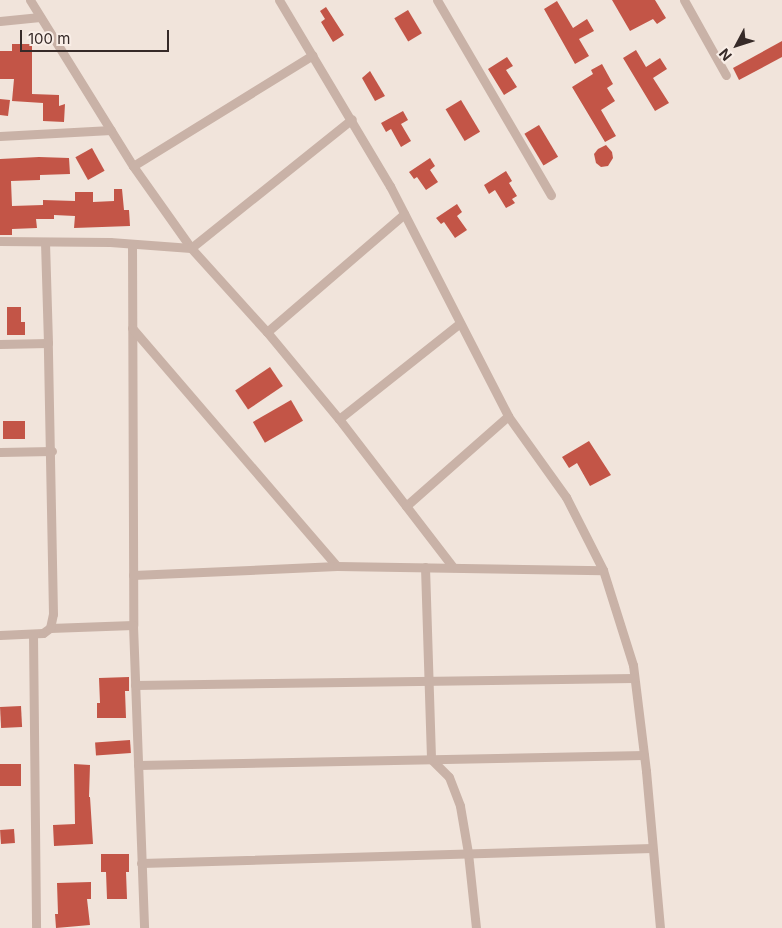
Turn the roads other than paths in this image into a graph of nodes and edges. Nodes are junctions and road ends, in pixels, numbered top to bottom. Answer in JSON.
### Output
{"nodes":[{"id":1,"x":30,"y":0,"type":"edge"},
{"id":2,"x":279,"y":0,"type":"edge"},
{"id":3,"x":437,"y":0,"type":"edge"},
{"id":4,"x":684,"y":0,"type":"edge"},
{"id":5,"x":40,"y":17,"type":"junction"},
{"id":6,"x":0,"y":21,"type":"edge"},
{"id":7,"x":313,"y":55,"type":"junction"},
{"id":8,"x":726,"y":75,"type":"dead end"},
{"id":9,"x":352,"y":119,"type":"junction"},
{"id":10,"x":111,"y":130,"type":"junction"},
{"id":11,"x":0,"y":136,"type":"edge"},
{"id":12,"x":133,"y":166,"type":"junction"},
{"id":13,"x":551,"y":194,"type":"dead end"},
{"id":14,"x":404,"y":214,"type":"junction"},
{"id":15,"x":0,"y":241,"type":"edge"},
{"id":16,"x":45,"y":242,"type":"junction"},
{"id":17,"x":132,"y":244,"type":"junction"},
{"id":18,"x":191,"y":248,"type":"junction"},
{"id":19,"x":460,"y":323,"type":"junction"},
{"id":20,"x":132,"y":328,"type":"junction"},
{"id":21,"x":267,"y":332,"type":"junction"},
{"id":22,"x":48,"y":343,"type":"junction"},
{"id":23,"x":0,"y":344,"type":"edge"},
{"id":24,"x":508,"y":416,"type":"junction"},
{"id":25,"x":339,"y":419,"type":"junction"},
{"id":26,"x":52,"y":451,"type":"junction"},
{"id":27,"x":0,"y":452,"type":"edge"},
{"id":28,"x":406,"y":506,"type":"junction"},
{"id":29,"x":337,"y":566,"type":"junction"},
{"id":30,"x":425,"y":567,"type":"junction"},
{"id":31,"x":453,"y":567,"type":"junction"},
{"id":32,"x":603,"y":570,"type":"junction"},
{"id":33,"x":133,"y":575,"type":"junction"},
{"id":34,"x":133,"y":625,"type":"junction"},
{"id":35,"x":50,"y":628,"type":"junction"},
{"id":36,"x":0,"y":635,"type":"edge"},
{"id":37,"x":33,"y":635,"type":"junction"},
{"id":38,"x":634,"y":678,"type":"junction"},
{"id":39,"x":428,"y":681,"type":"junction"},
{"id":40,"x":135,"y":685,"type":"junction"},
{"id":41,"x":644,"y":755,"type":"junction"},
{"id":42,"x":431,"y":759,"type":"junction"},
{"id":43,"x":138,"y":765,"type":"junction"},
{"id":44,"x":652,"y":848,"type":"junction"},
{"id":45,"x":468,"y":853,"type":"junction"},
{"id":46,"x":141,"y":863,"type":"junction"},
{"id":47,"x":36,"y":928,"type":"edge"},
{"id":48,"x":144,"y":928,"type":"edge"},
{"id":49,"x":476,"y":928,"type":"edge"},
{"id":50,"x":660,"y":928,"type":"edge"}],
"edges":[{"from":1,"to":5,"type":"street"},
{"from":2,"to":7,"type":"street"},
{"from":3,"to":13,"type":"street"},
{"from":4,"to":8,"type":"street"},
{"from":5,"to":6,"type":"street"},
{"from":5,"to":10,"type":"street"},
{"from":7,"to":9,"type":"street"},
{"from":7,"to":12,"type":"street"},
{"from":9,"to":14,"type":"street"},
{"from":9,"to":18,"type":"street"},
{"from":10,"to":11,"type":"street"},
{"from":10,"to":12,"type":"street"},
{"from":12,"to":18,"type":"street"},
{"from":14,"to":19,"type":"street"},
{"from":14,"to":21,"type":"street"},
{"from":15,"to":16,"type":"street"},
{"from":16,"to":17,"type":"street"},
{"from":16,"to":22,"type":"street"},
{"from":17,"to":18,"type":"street"},
{"from":17,"to":20,"type":"street"},
{"from":18,"to":21,"type":"street"},
{"from":19,"to":24,"type":"street"},
{"from":19,"to":25,"type":"street"},
{"from":20,"to":29,"type":"street"},
{"from":20,"to":33,"type":"street"},
{"from":21,"to":25,"type":"street"},
{"from":22,"to":23,"type":"street"},
{"from":22,"to":26,"type":"street"},
{"from":24,"to":28,"type":"street"},
{"from":24,"to":32,"type":"street"},
{"from":25,"to":28,"type":"street"},
{"from":26,"to":27,"type":"street"},
{"from":26,"to":35,"type":"street"},
{"from":28,"to":31,"type":"street"},
{"from":29,"to":30,"type":"street"},
{"from":29,"to":33,"type":"street"},
{"from":30,"to":31,"type":"street"},
{"from":30,"to":39,"type":"street"},
{"from":31,"to":32,"type":"street"},
{"from":32,"to":38,"type":"street"},
{"from":33,"to":34,"type":"street"},
{"from":34,"to":35,"type":"street"},
{"from":34,"to":40,"type":"street"},
{"from":35,"to":37,"type":"street"},
{"from":36,"to":37,"type":"street"},
{"from":37,"to":47,"type":"street"},
{"from":38,"to":39,"type":"street"},
{"from":38,"to":41,"type":"street"},
{"from":39,"to":40,"type":"street"},
{"from":39,"to":42,"type":"street"},
{"from":40,"to":43,"type":"street"},
{"from":41,"to":42,"type":"street"},
{"from":41,"to":44,"type":"street"},
{"from":42,"to":43,"type":"street"},
{"from":42,"to":45,"type":"street"},
{"from":43,"to":46,"type":"street"},
{"from":44,"to":45,"type":"street"},
{"from":44,"to":50,"type":"street"},
{"from":45,"to":46,"type":"street"},
{"from":45,"to":49,"type":"street"},
{"from":46,"to":48,"type":"street"}]}
